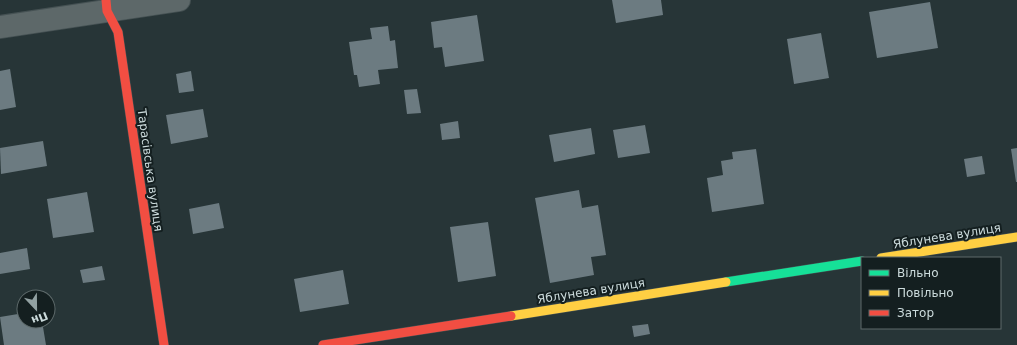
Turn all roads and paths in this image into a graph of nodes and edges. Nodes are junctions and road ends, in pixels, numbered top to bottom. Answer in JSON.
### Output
{"nodes":[{"id":1,"x":179,"y":0,"type":"edge"},
{"id":2,"x":106,"y":5,"type":"edge"},
{"id":3,"x":0,"y":27,"type":"edge"},
{"id":4,"x":1017,"y":237,"type":"edge"},
{"id":5,"x":887,"y":257,"type":"edge"},
{"id":6,"x":861,"y":261,"type":"edge"},
{"id":7,"x":164,"y":345,"type":"edge"},
{"id":8,"x":323,"y":345,"type":"edge"}],
"edges":[{"from":1,"to":2,"type":"street"},
{"from":2,"to":3,"type":"street"},
{"from":2,"to":7,"type":"street","name":"Тарасівська вулиця"},
{"from":4,"to":5,"type":"street","name":"Яблунева вулиця"},
{"from":6,"to":8,"type":"street","name":"Яблунева вулиця"}]}
